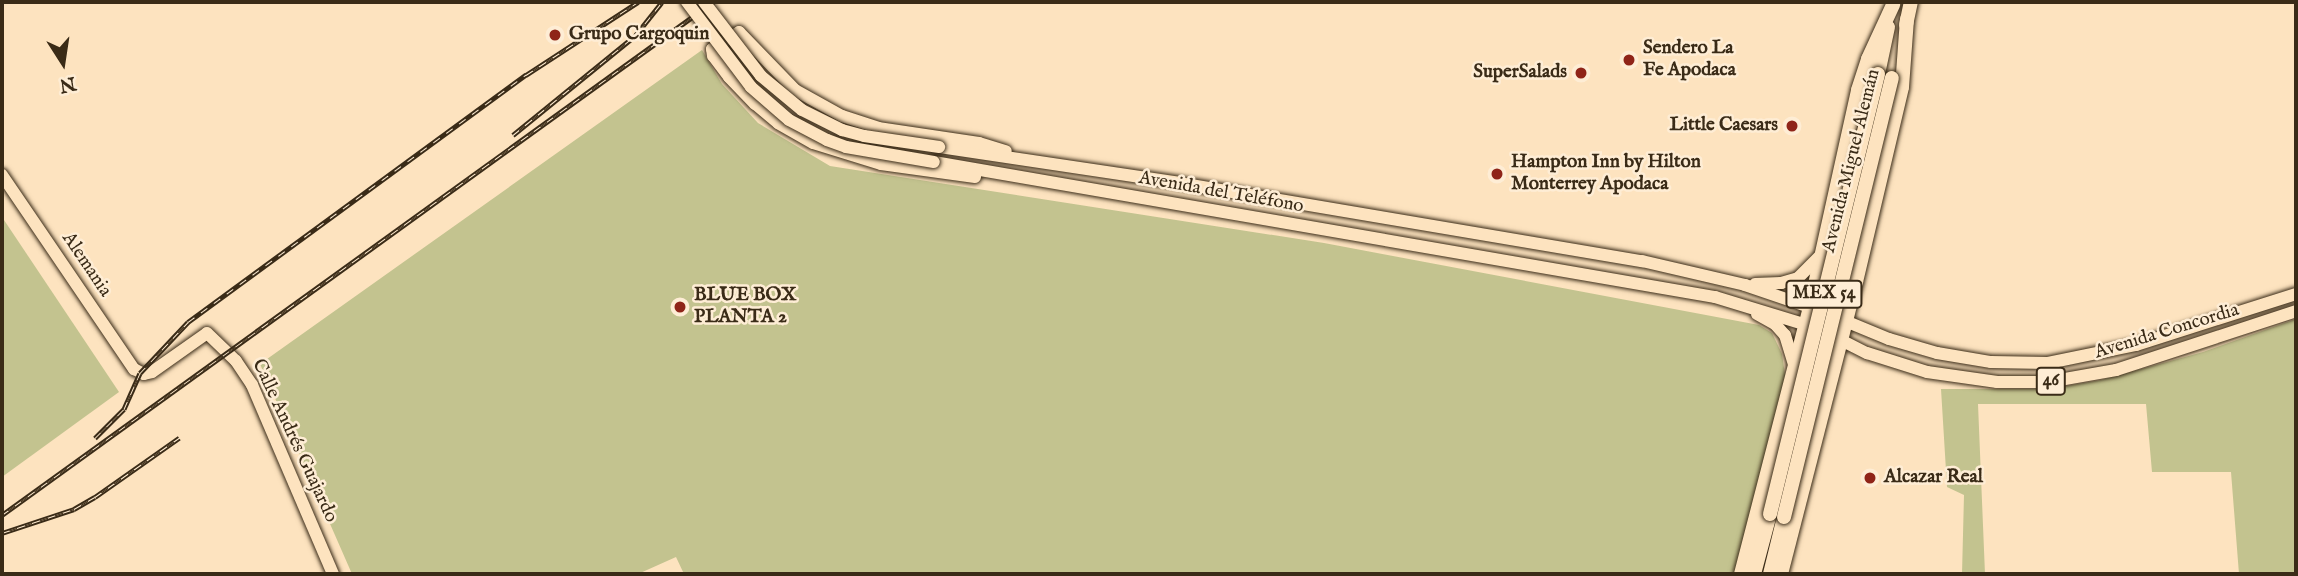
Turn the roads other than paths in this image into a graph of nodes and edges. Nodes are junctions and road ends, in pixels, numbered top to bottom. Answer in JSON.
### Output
{"nodes":[{"id":1,"x":687,"y":2,"type":"edge"},
{"id":2,"x":704,"y":2,"type":"edge"},
{"id":3,"x":1911,"y":2,"type":"edge"},
{"id":4,"x":1894,"y":3,"type":"edge"},
{"id":5,"x":1907,"y":19,"type":"junction"},
{"id":6,"x":1885,"y":76,"type":"junction"},
{"id":7,"x":1022,"y":159,"type":"junction"},
{"id":8,"x":2,"y":175,"type":"edge"},
{"id":9,"x":1020,"y":177,"type":"junction"},
{"id":10,"x":1821,"y":256,"type":"junction"},
{"id":11,"x":1817,"y":272,"type":"junction"},
{"id":12,"x":1856,"y":282,"type":"junction"},
{"id":13,"x":1745,"y":285,"type":"junction"},
{"id":14,"x":2296,"y":294,"type":"edge"},
{"id":15,"x":1715,"y":297,"type":"junction"},
{"id":16,"x":1810,"y":307,"type":"junction"},
{"id":17,"x":2296,"y":311,"type":"edge"},
{"id":18,"x":1846,"y":321,"type":"junction"},
{"id":19,"x":1805,"y":324,"type":"junction"},
{"id":20,"x":207,"y":333,"type":"joint"},
{"id":21,"x":1841,"y":340,"type":"junction"},
{"id":22,"x":1794,"y":366,"type":"junction"},
{"id":23,"x":1789,"y":386,"type":"junction"},
{"id":24,"x":1826,"y":396,"type":"junction"},
{"id":25,"x":333,"y":574,"type":"edge"},
{"id":26,"x":1741,"y":574,"type":"edge"},
{"id":27,"x":1754,"y":574,"type":"edge"},
{"id":28,"x":1770,"y":574,"type":"edge"},
{"id":29,"x":1781,"y":574,"type":"edge"}],
"edges":[{"from":1,"to":9,"type":"main road","name":"Avenida del Teléfono","bridge":true},
{"from":2,"to":7,"type":"main road","name":"Avenida del Teléfono","bridge":true},
{"from":3,"to":5,"type":"highway","name":"Avenida Miguel Alemán","number":"MEX 54"},
{"from":4,"to":6,"type":"highway","name":"Avenida Miguel Alemán","number":"MEX 54"},
{"from":4,"to":10,"type":"highway"},
{"from":5,"to":6,"type":"highway","name":"Avenida Miguel Alemán","number":"MEX 54"},
{"from":5,"to":12,"type":"highway"},
{"from":6,"to":27,"type":"highway","name":"Avenida Miguel Alemán","number":"MEX 54","bridge":true},
{"from":6,"to":28,"type":"highway","name":"Avenida Miguel Alemán","number":"MEX 54","bridge":true},
{"from":7,"to":9,"type":"main road"},
{"from":7,"to":13,"type":"main road","name":"Avenida del Teléfono"},
{"from":8,"to":20,"type":"main road","name":"Alemania"},
{"from":9,"to":15,"type":"main road","name":"Avenida del Teléfono"},
{"from":10,"to":11,"type":"highway"},
{"from":10,"to":13,"type":"main road"},
{"from":11,"to":12,"type":"highway"},
{"from":11,"to":16,"type":"highway"},
{"from":12,"to":18,"type":"highway"},
{"from":13,"to":16,"type":"main road","name":"Avenida del Teléfono"},
{"from":14,"to":18,"type":"main road","name":"Avenida Concordia","number":"46"},
{"from":15,"to":19,"type":"main road","name":"Avenida del Teléfono"},
{"from":15,"to":22,"type":"main road"},
{"from":16,"to":18,"type":"main road","name":"Avenida Concordia","number":"46"},
{"from":16,"to":19,"type":"highway"},
{"from":17,"to":21,"type":"main road","name":"Avenida Concordia","number":"46"},
{"from":18,"to":21,"type":"highway"},
{"from":19,"to":21,"type":"main road","name":"Avenida Concordia","number":"46"},
{"from":19,"to":22,"type":"highway"},
{"from":20,"to":25,"type":"main road","name":"Calle Andrés Guajardo"},
{"from":21,"to":24,"type":"highway"},
{"from":22,"to":23,"type":"highway"},
{"from":23,"to":24,"type":"highway"},
{"from":23,"to":26,"type":"highway"},
{"from":24,"to":29,"type":"highway"}]}
